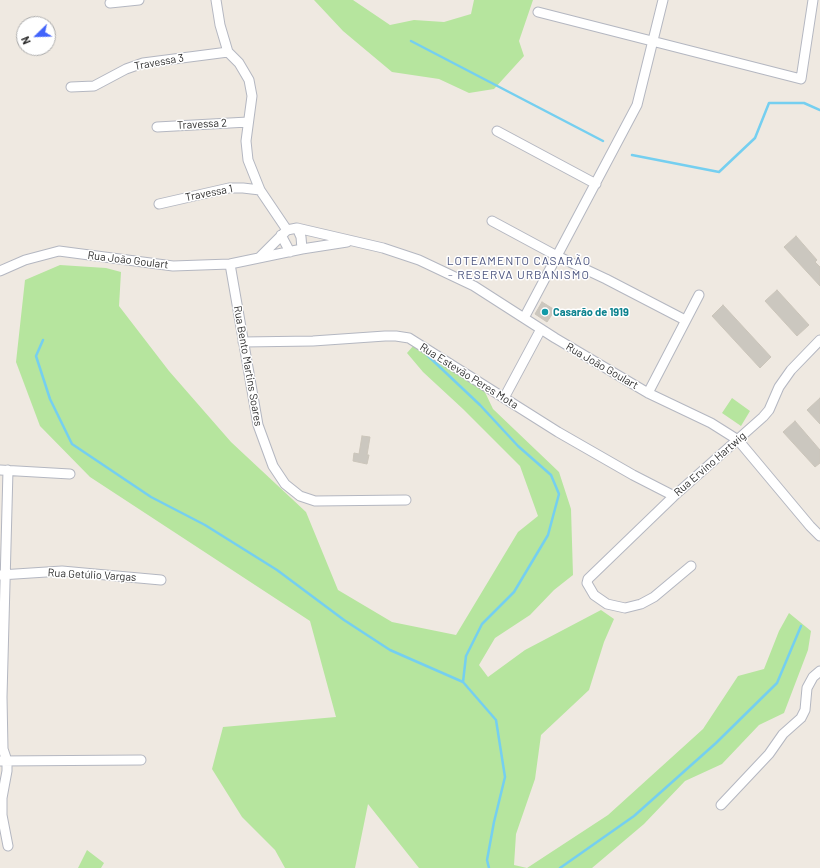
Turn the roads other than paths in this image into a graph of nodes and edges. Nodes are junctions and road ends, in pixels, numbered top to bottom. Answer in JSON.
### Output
{"nodes":[{"id":1,"x":138,"y":0,"type":"edge"},
{"id":2,"x":216,"y":0,"type":"edge"},
{"id":3,"x":663,"y":0,"type":"edge"},
{"id":4,"x":813,"y":0,"type":"edge"},
{"id":5,"x":110,"y":3,"type":"dead end"},
{"id":6,"x":538,"y":12,"type":"dead end"},
{"id":7,"x":653,"y":41,"type":"junction"},
{"id":8,"x":228,"y":52,"type":"junction"},
{"id":9,"x":71,"y":87,"type":"dead end"},
{"id":10,"x":248,"y":122,"type":"junction"},
{"id":11,"x":157,"y":127,"type":"dead end"},
{"id":12,"x":497,"y":131,"type":"dead end"},
{"id":13,"x":596,"y":184,"type":"junction"},
{"id":14,"x":260,"y":190,"type":"junction"},
{"id":15,"x":159,"y":204,"type":"dead end"},
{"id":16,"x":492,"y":221,"type":"dead end"},
{"id":17,"x":297,"y":228,"type":"junction"},
{"id":18,"x":284,"y":232,"type":"junction"},
{"id":19,"x":353,"y":241,"type":"junction"},
{"id":20,"x":302,"y":249,"type":"junction"},
{"id":21,"x":290,"y":252,"type":"junction"},
{"id":22,"x":557,"y":256,"type":"junction"},
{"id":23,"x":259,"y":258,"type":"junction"},
{"id":24,"x":230,"y":264,"type":"junction"},
{"id":25,"x":0,"y":272,"type":"edge"},
{"id":26,"x":699,"y":294,"type":"dead end"},
{"id":27,"x":524,"y":318,"type":"junction"},
{"id":28,"x":685,"y":320,"type":"junction"},
{"id":29,"x":541,"y":329,"type":"junction"},
{"id":30,"x":820,"y":340,"type":"edge"},
{"id":31,"x":243,"y":342,"type":"junction"},
{"id":32,"x":648,"y":392,"type":"junction"},
{"id":33,"x":504,"y":398,"type":"junction"},
{"id":34,"x":738,"y":440,"type":"junction"},
{"id":35,"x":4,"y":470,"type":"edge"},
{"id":36,"x":70,"y":474,"type":"dead end"},
{"id":37,"x":674,"y":496,"type":"junction"},
{"id":38,"x":406,"y":500,"type":"dead end"},
{"id":39,"x":820,"y":536,"type":"edge"},
{"id":40,"x":691,"y":566,"type":"dead end"},
{"id":41,"x":2,"y":575,"type":"edge"},
{"id":42,"x":161,"y":580,"type":"dead end"},
{"id":43,"x":820,"y":671,"type":"edge"},
{"id":44,"x":141,"y":760,"type":"dead end"},
{"id":45,"x":3,"y":761,"type":"edge"},
{"id":46,"x":721,"y":805,"type":"dead end"},
{"id":47,"x":8,"y":846,"type":"dead end"}],
"edges":[{"from":1,"to":5,"type":"street"},
{"from":2,"to":8,"type":"street"},
{"from":3,"to":7,"type":"street"},
{"from":4,"to":7,"type":"street"},
{"from":6,"to":7,"type":"street"},
{"from":7,"to":13,"type":"street"},
{"from":8,"to":9,"type":"street","name":"Travessa 3"},
{"from":8,"to":10,"type":"street"},
{"from":10,"to":11,"type":"street","name":"Travessa 2"},
{"from":10,"to":14,"type":"street"},
{"from":12,"to":13,"type":"street"},
{"from":13,"to":22,"type":"street"},
{"from":14,"to":15,"type":"street","name":"Travessa 1"},
{"from":14,"to":18,"type":"street"},
{"from":16,"to":22,"type":"street"},
{"from":17,"to":18,"type":"street","name":"Rua João Goulart"},
{"from":17,"to":19,"type":"street","name":"Rua João Goulart"},
{"from":17,"to":20,"type":"street"},
{"from":18,"to":21,"type":"street"},
{"from":18,"to":23,"type":"street"},
{"from":19,"to":20,"type":"street","name":"Rua João Goulart"},
{"from":19,"to":27,"type":"street","name":"Rua João Goulart"},
{"from":20,"to":21,"type":"street","name":"Rua João Goulart"},
{"from":21,"to":23,"type":"street","name":"Rua João Goulart"},
{"from":22,"to":27,"type":"street"},
{"from":22,"to":28,"type":"street"},
{"from":23,"to":24,"type":"street","name":"Rua João Goulart"},
{"from":24,"to":25,"type":"street","name":"Rua João Goulart"},
{"from":24,"to":31,"type":"street","name":"Rua Bento Martins Soares"},
{"from":26,"to":28,"type":"street"},
{"from":27,"to":29,"type":"street","name":"Rua João Goulart"},
{"from":28,"to":32,"type":"street"},
{"from":29,"to":32,"type":"street","name":"Rua João Goulart"},
{"from":29,"to":33,"type":"street"},
{"from":30,"to":34,"type":"street","name":"Rua Ervino Hartwig"},
{"from":31,"to":33,"type":"street","name":"Rua Estevão Peres Mota"},
{"from":31,"to":38,"type":"street","name":"Rua Bento Martins Soares"},
{"from":32,"to":34,"type":"street","name":"Rua João Goulart"},
{"from":33,"to":37,"type":"street","name":"Rua Estevão Peres Mota"},
{"from":34,"to":37,"type":"street","name":"Rua Ervino Hartwig"},
{"from":34,"to":39,"type":"street","name":"Rua João Goulart"},
{"from":35,"to":36,"type":"street"},
{"from":35,"to":41,"type":"street"},
{"from":37,"to":40,"type":"street","name":"Rua Ervino Hartwig"},
{"from":41,"to":42,"type":"street","name":"Rua Getúlio Vargas"},
{"from":41,"to":45,"type":"street"},
{"from":43,"to":46,"type":"street"},
{"from":44,"to":45,"type":"street"},
{"from":45,"to":47,"type":"street"}]}
